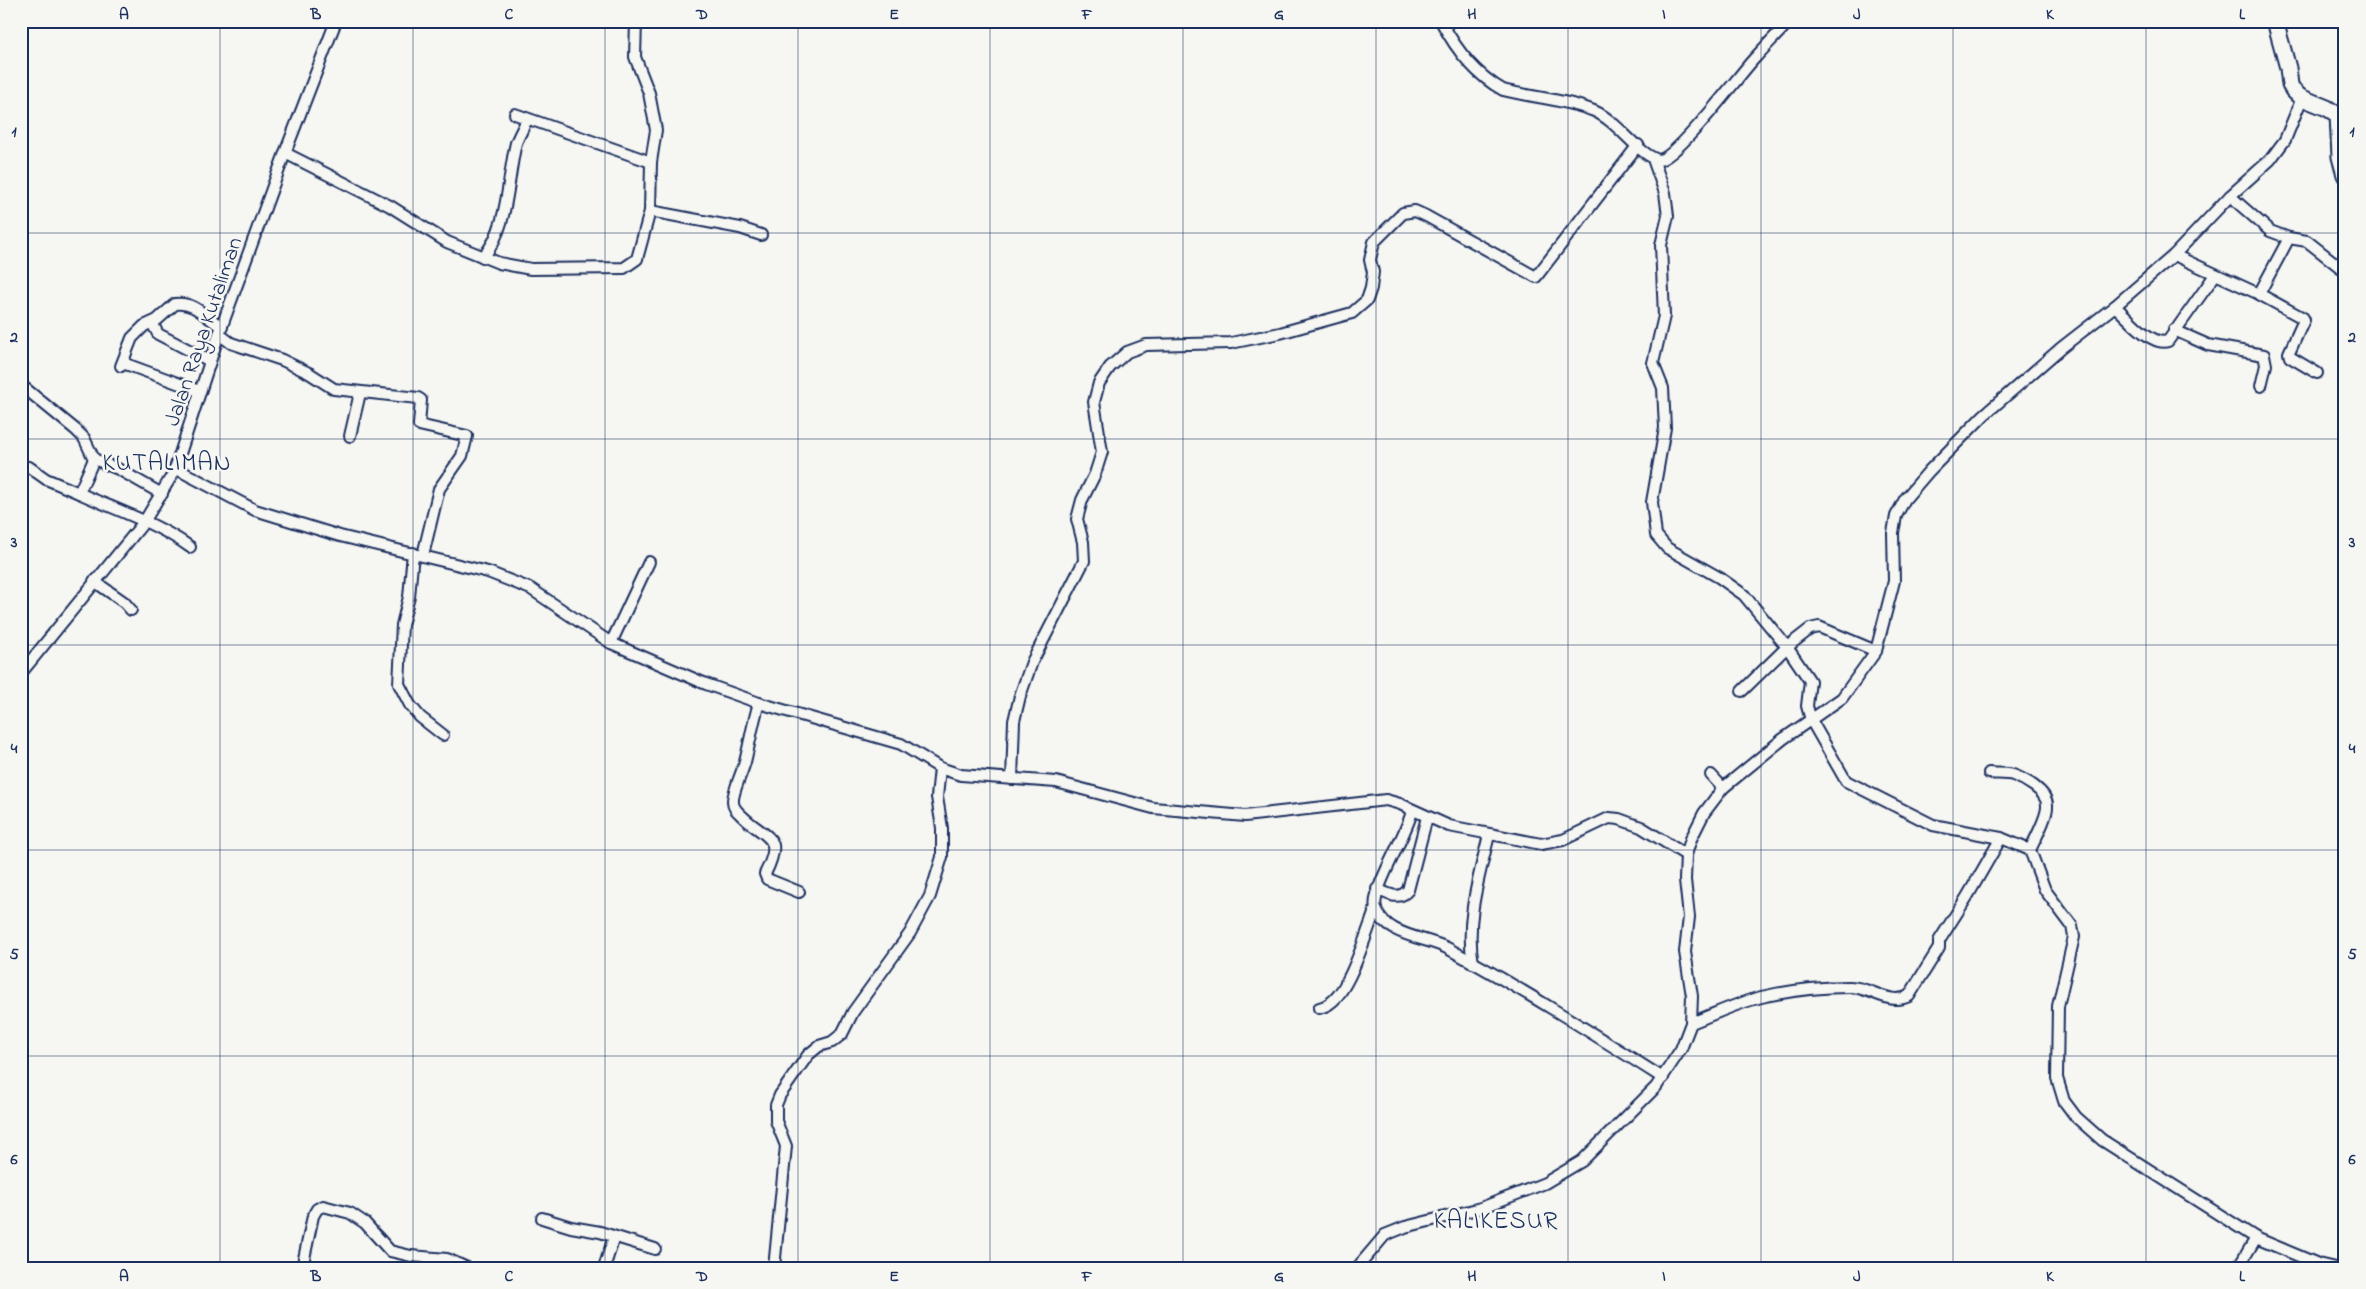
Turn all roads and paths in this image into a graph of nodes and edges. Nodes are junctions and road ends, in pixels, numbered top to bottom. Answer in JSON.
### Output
{"nodes":[{"id":1,"x":336,"y":21,"type":"edge"},
{"id":2,"x":636,"y":21,"type":"edge"},
{"id":3,"x":1441,"y":21,"type":"edge"},
{"id":4,"x":1790,"y":21,"type":"edge"},
{"id":5,"x":2275,"y":21,"type":"edge"},
{"id":6,"x":2302,"y":98,"type":"junction"},
{"id":7,"x":515,"y":114,"type":"dead end"},
{"id":8,"x":527,"y":119,"type":"junction"},
{"id":9,"x":1638,"y":145,"type":"junction"},
{"id":10,"x":285,"y":153,"type":"junction"},
{"id":11,"x":1654,"y":159,"type":"junction"},
{"id":12,"x":651,"y":162,"type":"junction"},
{"id":13,"x":2345,"y":175,"type":"edge"},
{"id":14,"x":2230,"y":196,"type":"junction"},
{"id":15,"x":650,"y":211,"type":"junction"},
{"id":16,"x":761,"y":235,"type":"dead end"},
{"id":17,"x":2289,"y":238,"type":"junction"},
{"id":18,"x":2174,"y":255,"type":"junction"},
{"id":19,"x":483,"y":257,"type":"junction"},
{"id":20,"x":2345,"y":271,"type":"edge"},
{"id":21,"x":2214,"y":275,"type":"junction"},
{"id":22,"x":2259,"y":294,"type":"junction"},
{"id":23,"x":2115,"y":306,"type":"junction"},
{"id":24,"x":152,"y":323,"type":"junction"},
{"id":25,"x":2174,"y":330,"type":"junction"},
{"id":26,"x":221,"y":331,"type":"junction"},
{"id":27,"x":210,"y":361,"type":"junction"},
{"id":28,"x":2317,"y":373,"type":"dead end"},
{"id":29,"x":21,"y":385,"type":"edge"},
{"id":30,"x":2261,"y":386,"type":"dead end"},
{"id":31,"x":199,"y":391,"type":"junction"},
{"id":32,"x":360,"y":393,"type":"junction"},
{"id":33,"x":350,"y":436,"type":"dead end"},
{"id":34,"x":94,"y":460,"type":"junction"},
{"id":35,"x":29,"y":467,"type":"dead end"},
{"id":36,"x":175,"y":468,"type":"junction"},
{"id":37,"x":79,"y":493,"type":"junction"},
{"id":38,"x":162,"y":494,"type":"junction"},
{"id":39,"x":144,"y":522,"type":"junction"},
{"id":40,"x":190,"y":547,"type":"dead end"},
{"id":41,"x":418,"y":554,"type":"junction"},
{"id":42,"x":649,"y":562,"type":"dead end"},
{"id":43,"x":94,"y":581,"type":"junction"},
{"id":44,"x":131,"y":610,"type":"dead end"},
{"id":45,"x":611,"y":643,"type":"junction"},
{"id":46,"x":1786,"y":647,"type":"junction"},
{"id":47,"x":1876,"y":651,"type":"junction"},
{"id":48,"x":21,"y":674,"type":"edge"},
{"id":49,"x":1742,"y":691,"type":"dead end"},
{"id":50,"x":759,"y":703,"type":"junction"},
{"id":51,"x":1811,"y":720,"type":"junction"},
{"id":52,"x":443,"y":735,"type":"dead end"},
{"id":53,"x":940,"y":768,"type":"junction"},
{"id":54,"x":1989,"y":773,"type":"dead end"},
{"id":55,"x":1711,"y":775,"type":"dead end"},
{"id":56,"x":1012,"y":779,"type":"junction"},
{"id":57,"x":1723,"y":788,"type":"junction"},
{"id":58,"x":1412,"y":811,"type":"junction"},
{"id":59,"x":1427,"y":817,"type":"junction"},
{"id":60,"x":1489,"y":835,"type":"junction"},
{"id":61,"x":2001,"y":838,"type":"junction"},
{"id":62,"x":2030,"y":850,"type":"junction"},
{"id":63,"x":1686,"y":855,"type":"junction"},
{"id":64,"x":1377,"y":889,"type":"junction"},
{"id":65,"x":799,"y":892,"type":"dead end"},
{"id":66,"x":1376,"y":908,"type":"junction"},
{"id":67,"x":1474,"y":964,"type":"junction"},
{"id":68,"x":1319,"y":1008,"type":"dead end"},
{"id":69,"x":1691,"y":1023,"type":"junction"},
{"id":70,"x":1662,"y":1078,"type":"junction"},
{"id":71,"x":542,"y":1218,"type":"dead end"},
{"id":72,"x":614,"y":1237,"type":"junction"},
{"id":73,"x":2256,"y":1238,"type":"junction"},
{"id":74,"x":655,"y":1249,"type":"dead end"},
{"id":75,"x":302,"y":1268,"type":"edge"},
{"id":76,"x":467,"y":1268,"type":"edge"},
{"id":77,"x":604,"y":1268,"type":"edge"},
{"id":78,"x":774,"y":1268,"type":"edge"},
{"id":79,"x":1357,"y":1268,"type":"edge"},
{"id":80,"x":2238,"y":1268,"type":"edge"},
{"id":81,"x":2335,"y":1268,"type":"edge"}],
"edges":[{"from":1,"to":10,"type":"street","name":"Jalan Raya Kutaliman"},
{"from":2,"to":12,"type":"street"},
{"from":3,"to":9,"type":"street"},
{"from":4,"to":11,"type":"street"},
{"from":5,"to":6,"type":"street"},
{"from":6,"to":13,"type":"street"},
{"from":6,"to":14,"type":"street"},
{"from":7,"to":8,"type":"street"},
{"from":8,"to":12,"type":"street"},
{"from":8,"to":19,"type":"street"},
{"from":9,"to":11,"type":"street"},
{"from":9,"to":56,"type":"street"},
{"from":10,"to":19,"type":"street"},
{"from":10,"to":26,"type":"street","name":"Jalan Raya Kutaliman"},
{"from":11,"to":46,"type":"street"},
{"from":12,"to":15,"type":"street"},
{"from":14,"to":17,"type":"street"},
{"from":14,"to":18,"type":"street"},
{"from":15,"to":16,"type":"street"},
{"from":15,"to":19,"type":"street"},
{"from":17,"to":20,"type":"street"},
{"from":17,"to":22,"type":"street"},
{"from":18,"to":21,"type":"street"},
{"from":18,"to":23,"type":"street"},
{"from":21,"to":22,"type":"street"},
{"from":21,"to":25,"type":"street"},
{"from":22,"to":28,"type":"street"},
{"from":23,"to":25,"type":"street"},
{"from":23,"to":47,"type":"street"},
{"from":24,"to":26,"type":"street"},
{"from":24,"to":27,"type":"street"},
{"from":24,"to":31,"type":"street"},
{"from":25,"to":30,"type":"street"},
{"from":26,"to":27,"type":"street","name":"Jalan Raya Kutaliman"},
{"from":26,"to":32,"type":"street"},
{"from":27,"to":31,"type":"street","name":"Jalan Raya Kutaliman"},
{"from":29,"to":34,"type":"street"},
{"from":31,"to":36,"type":"street","name":"Jalan Raya Kutaliman"},
{"from":32,"to":33,"type":"street"},
{"from":32,"to":41,"type":"street"},
{"from":34,"to":37,"type":"street"},
{"from":34,"to":38,"type":"street"},
{"from":35,"to":37,"type":"street"},
{"from":36,"to":38,"type":"street","name":"Jalan Raya Kutaliman"},
{"from":36,"to":41,"type":"street"},
{"from":37,"to":39,"type":"street"},
{"from":38,"to":39,"type":"street","name":"Jalan Raya Kutaliman"},
{"from":39,"to":40,"type":"street"},
{"from":39,"to":43,"type":"street","name":"Jalan Raya Kutaliman"},
{"from":41,"to":45,"type":"street"},
{"from":41,"to":52,"type":"street"},
{"from":42,"to":45,"type":"street"},
{"from":43,"to":44,"type":"street"},
{"from":43,"to":48,"type":"street","name":"Jalan Raya Kutaliman"},
{"from":45,"to":50,"type":"street"},
{"from":46,"to":47,"type":"street"},
{"from":46,"to":49,"type":"street"},
{"from":46,"to":51,"type":"street"},
{"from":47,"to":51,"type":"street"},
{"from":50,"to":53,"type":"street"},
{"from":50,"to":65,"type":"street"},
{"from":51,"to":57,"type":"street"},
{"from":51,"to":61,"type":"street"},
{"from":53,"to":56,"type":"street"},
{"from":53,"to":78,"type":"street"},
{"from":54,"to":62,"type":"street"},
{"from":55,"to":57,"type":"street"},
{"from":56,"to":58,"type":"street"},
{"from":57,"to":63,"type":"street"},
{"from":58,"to":59,"type":"street"},
{"from":58,"to":64,"type":"street"},
{"from":59,"to":60,"type":"street"},
{"from":59,"to":64,"type":"street"},
{"from":60,"to":63,"type":"street"},
{"from":60,"to":67,"type":"street"},
{"from":61,"to":62,"type":"street"},
{"from":61,"to":69,"type":"street"},
{"from":62,"to":73,"type":"street"},
{"from":63,"to":69,"type":"street"},
{"from":64,"to":66,"type":"street"},
{"from":66,"to":67,"type":"street"},
{"from":66,"to":68,"type":"street"},
{"from":67,"to":70,"type":"street"},
{"from":69,"to":70,"type":"street"},
{"from":70,"to":79,"type":"street"},
{"from":71,"to":72,"type":"street"},
{"from":72,"to":74,"type":"street"},
{"from":72,"to":77,"type":"street"},
{"from":73,"to":80,"type":"street"},
{"from":73,"to":81,"type":"street"},
{"from":75,"to":76,"type":"street"}]}
